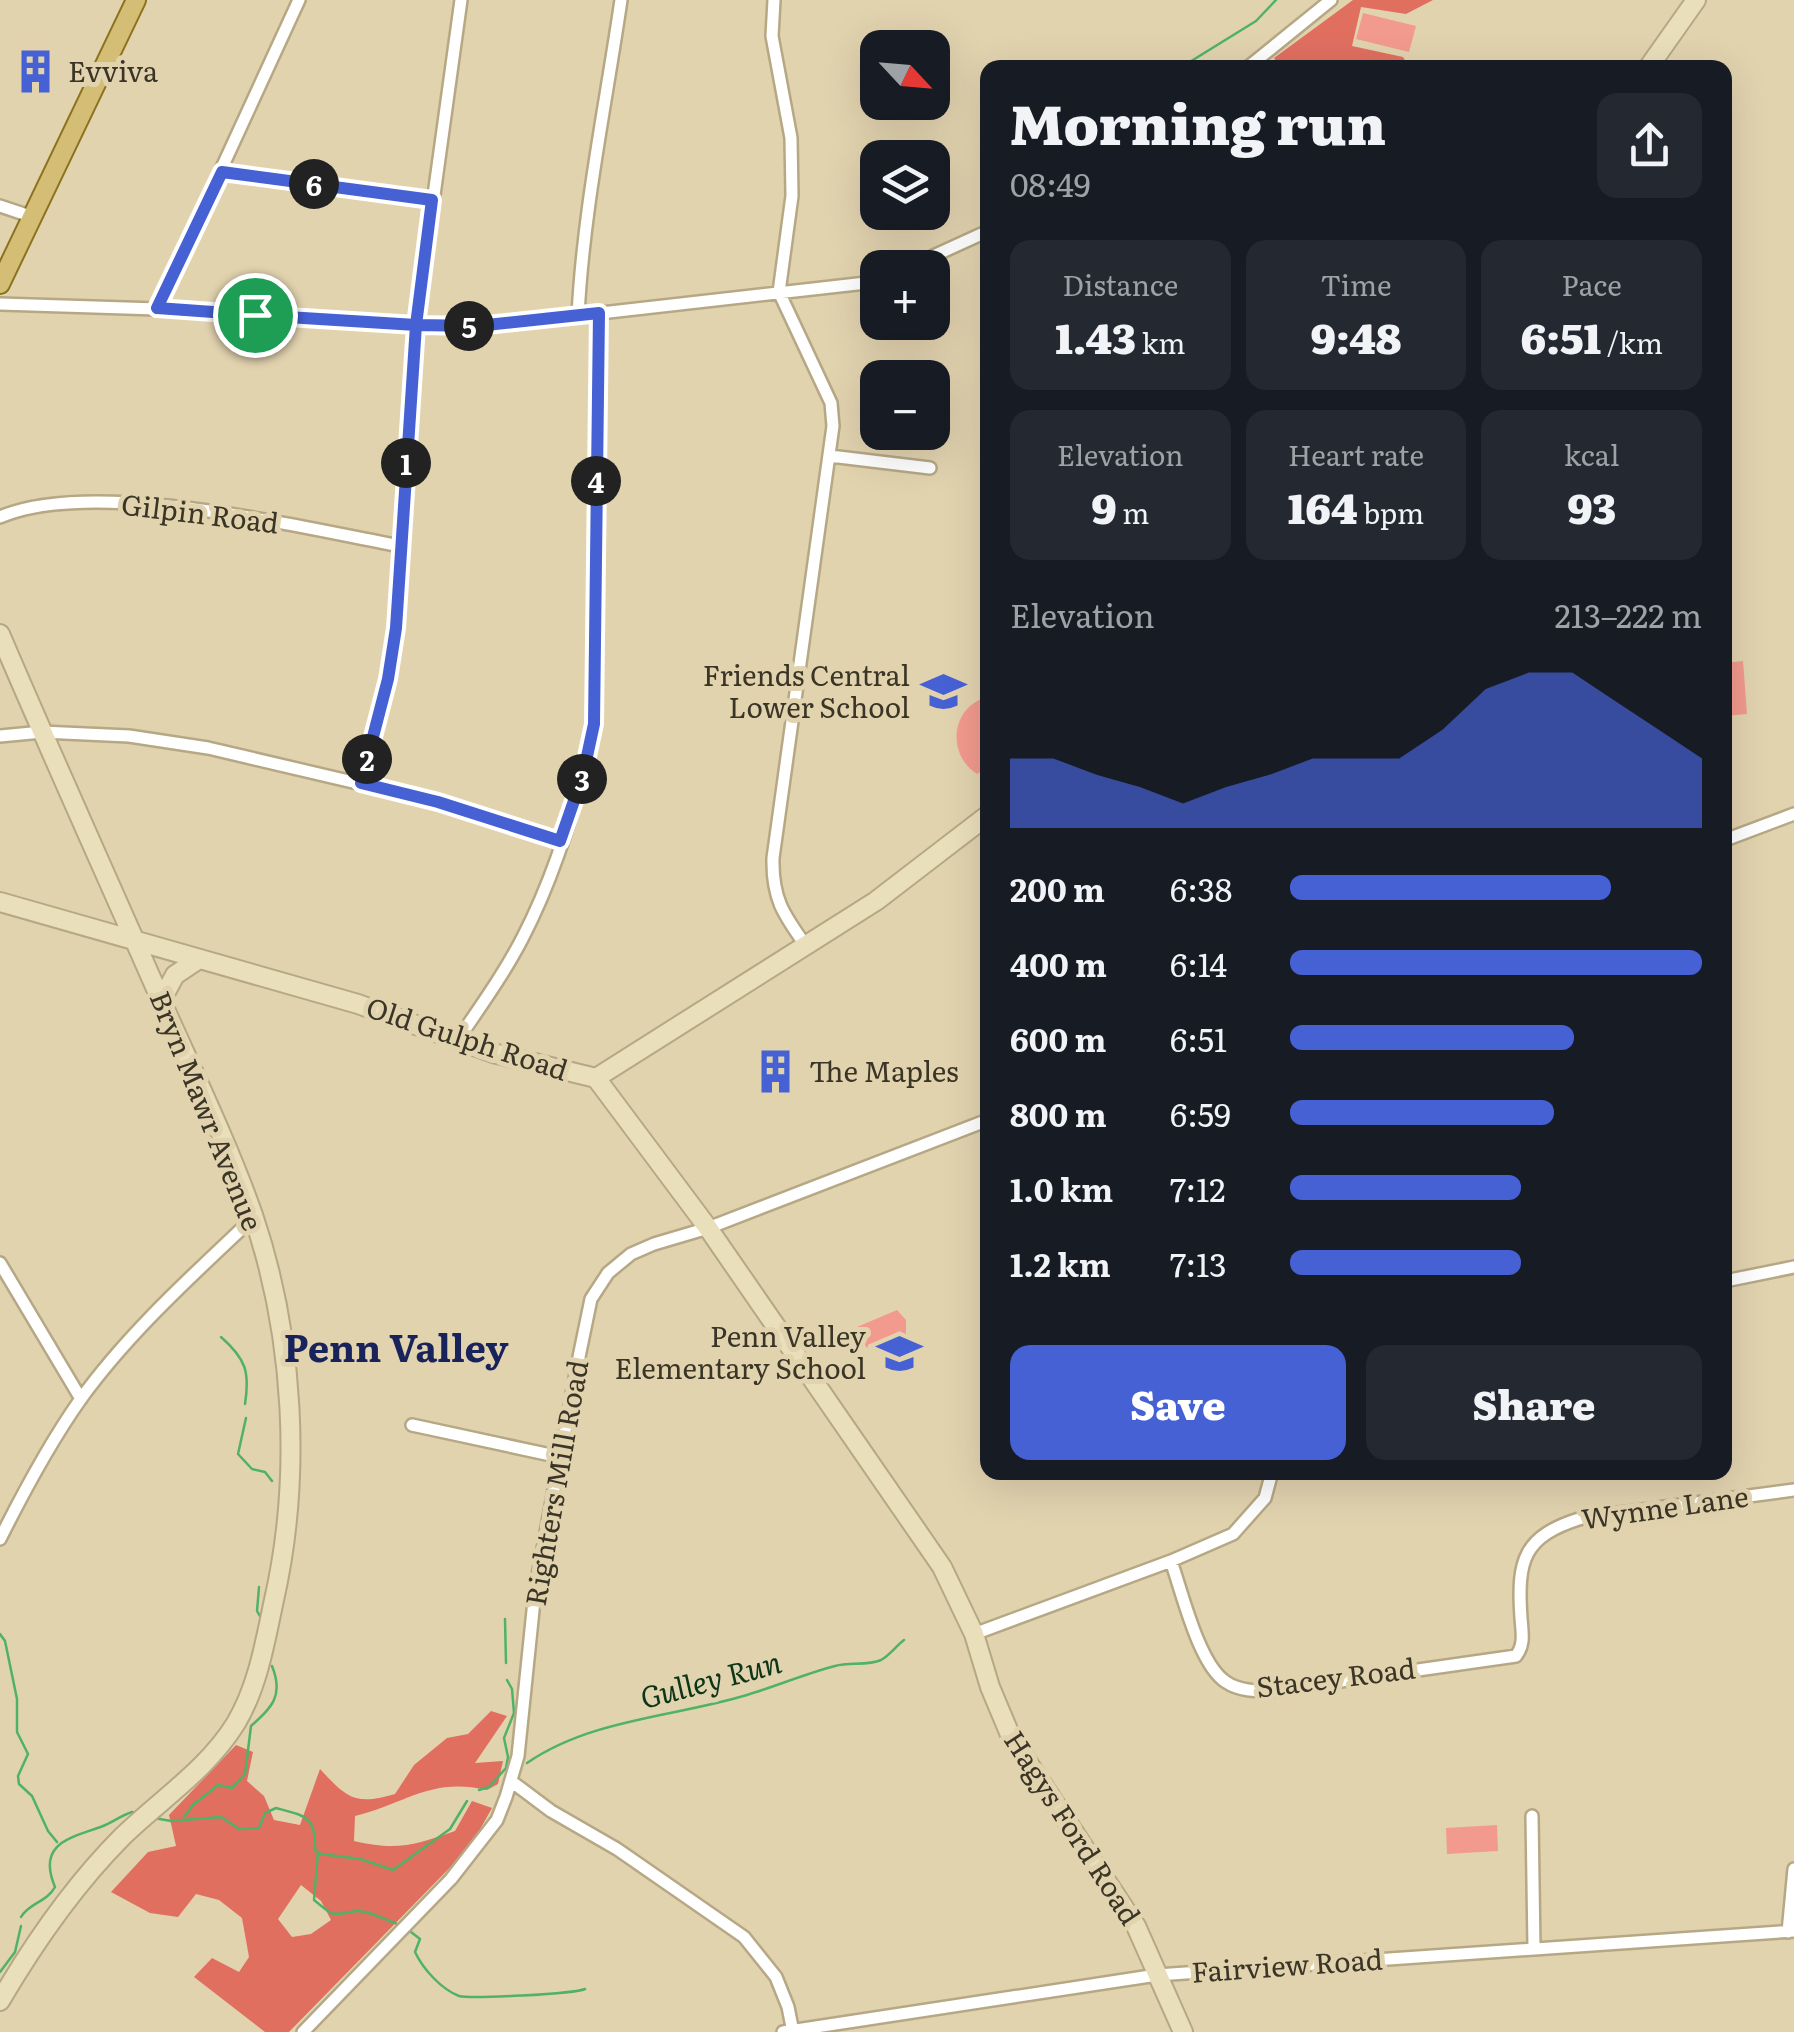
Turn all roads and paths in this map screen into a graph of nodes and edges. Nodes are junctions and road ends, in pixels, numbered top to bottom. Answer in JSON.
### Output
{"nodes":[{"id":1,"x":136,"y":0,"type":"edge"},
{"id":2,"x":299,"y":0,"type":"edge"},
{"id":3,"x":461,"y":0,"type":"edge"},
{"id":4,"x":622,"y":0,"type":"edge"},
{"id":5,"x":774,"y":0,"type":"edge"},
{"id":6,"x":1332,"y":0,"type":"edge"},
{"id":7,"x":1696,"y":0,"type":"edge"},
{"id":8,"x":1314,"y":4,"type":"edge"},
{"id":9,"x":1255,"y":60,"type":"edge"},
{"id":10,"x":1654,"y":60,"type":"edge"},
{"id":11,"x":222,"y":172,"type":"junction"},
{"id":12,"x":432,"y":200,"type":"junction"},
{"id":13,"x":0,"y":206,"type":"edge"},
{"id":14,"x":32,"y":216,"type":"junction"},
{"id":15,"x":980,"y":235,"type":"edge"},
{"id":16,"x":946,"y":250,"type":"edge"},
{"id":17,"x":0,"y":284,"type":"edge"},
{"id":18,"x":860,"y":285,"type":"edge"},
{"id":19,"x":779,"y":292,"type":"junction"},
{"id":20,"x":0,"y":304,"type":"edge"},
{"id":21,"x":157,"y":308,"type":"junction"},
{"id":22,"x":599,"y":313,"type":"junction"},
{"id":23,"x":578,"y":316,"type":"junction"},
{"id":24,"x":416,"y":325,"type":"junction"},
{"id":25,"x":830,"y":456,"type":"junction"},
{"id":26,"x":930,"y":468,"type":"dead end"},
{"id":27,"x":0,"y":517,"type":"edge"},
{"id":28,"x":400,"y":546,"type":"junction"},
{"id":29,"x":0,"y":634,"type":"edge"},
{"id":30,"x":42,"y":732,"type":"junction"},
{"id":31,"x":0,"y":736,"type":"edge"},
{"id":32,"x":361,"y":783,"type":"junction"},
{"id":33,"x":1794,"y":814,"type":"edge"},
{"id":34,"x":980,"y":821,"type":"edge"},
{"id":35,"x":1732,"y":837,"type":"edge"},
{"id":36,"x":560,"y":841,"type":"junction"},
{"id":37,"x":0,"y":902,"type":"edge"},
{"id":38,"x":136,"y":941,"type":"junction"},
{"id":39,"x":806,"y":946,"type":"junction"},
{"id":40,"x":199,"y":959,"type":"junction"},
{"id":41,"x":161,"y":1001,"type":"junction"},
{"id":42,"x":457,"y":1041,"type":"junction"},
{"id":43,"x":596,"y":1078,"type":"junction"},
{"id":44,"x":980,"y":1123,"type":"edge"},
{"id":45,"x":254,"y":1217,"type":"junction"},
{"id":46,"x":708,"y":1228,"type":"junction"},
{"id":47,"x":0,"y":1263,"type":"edge"},
{"id":48,"x":1794,"y":1266,"type":"edge"},
{"id":49,"x":1732,"y":1279,"type":"edge"},
{"id":50,"x":81,"y":1399,"type":"junction"},
{"id":51,"x":412,"y":1425,"type":"dead end"},
{"id":52,"x":560,"y":1457,"type":"junction"},
{"id":53,"x":1270,"y":1480,"type":"edge"},
{"id":54,"x":1794,"y":1490,"type":"edge"},
{"id":55,"x":0,"y":1539,"type":"edge"},
{"id":56,"x":1171,"y":1561,"type":"junction"},
{"id":57,"x":974,"y":1634,"type":"junction"},
{"id":58,"x":1520,"y":1651,"type":"joint"},
{"id":59,"x":511,"y":1781,"type":"junction"},
{"id":60,"x":505,"y":1800,"type":"junction"},
{"id":61,"x":537,"y":1801,"type":"junction"},
{"id":62,"x":1532,"y":1816,"type":"dead end"},
{"id":63,"x":1794,"y":1869,"type":"edge"},
{"id":64,"x":1791,"y":1932,"type":"edge"},
{"id":65,"x":1534,"y":1948,"type":"junction"},
{"id":66,"x":1157,"y":1976,"type":"junction"},
{"id":67,"x":0,"y":2001,"type":"edge"},
{"id":68,"x":790,"y":2031,"type":"edge"},
{"id":69,"x":303,"y":2032,"type":"edge"},
{"id":70,"x":1183,"y":2032,"type":"edge"}],
"edges":[{"from":1,"to":14,"type":"main road"},
{"from":2,"to":11,"type":"street"},
{"from":3,"to":12,"type":"street"},
{"from":4,"to":23,"type":"street"},
{"from":5,"to":19,"type":"street"},
{"from":6,"to":8,"type":"street"},
{"from":7,"to":10,"type":"street"},
{"from":8,"to":9,"type":"street"},
{"from":11,"to":12,"type":"street"},
{"from":11,"to":21,"type":"street"},
{"from":12,"to":24,"type":"street"},
{"from":13,"to":14,"type":"street"},
{"from":14,"to":17,"type":"main road"},
{"from":15,"to":16,"type":"street"},
{"from":18,"to":19,"type":"street"},
{"from":19,"to":22,"type":"street"},
{"from":19,"to":25,"type":"street"},
{"from":20,"to":21,"type":"street"},
{"from":21,"to":24,"type":"street"},
{"from":22,"to":23,"type":"street"},
{"from":22,"to":36,"type":"street"},
{"from":23,"to":24,"type":"street"},
{"from":24,"to":28,"type":"street"},
{"from":25,"to":26,"type":"street"},
{"from":25,"to":39,"type":"street"},
{"from":27,"to":28,"type":"street","name":"Gilpin Road"},
{"from":28,"to":32,"type":"street"},
{"from":29,"to":30,"type":"street","name":"Bryn Mawr Avenue"},
{"from":30,"to":31,"type":"street"},
{"from":30,"to":32,"type":"street"},
{"from":30,"to":38,"type":"street","name":"Bryn Mawr Avenue"},
{"from":32,"to":36,"type":"street"},
{"from":33,"to":35,"type":"street"},
{"from":34,"to":39,"type":"street","name":"Old Gulph Road"},
{"from":36,"to":42,"type":"street"},
{"from":37,"to":38,"type":"street","name":"Old Gulph Road"},
{"from":38,"to":40,"type":"street","name":"Old Gulph Road"},
{"from":38,"to":41,"type":"street","name":"Bryn Mawr Avenue"},
{"from":39,"to":43,"type":"street","name":"Old Gulph Road"},
{"from":40,"to":41,"type":"street"},
{"from":40,"to":42,"type":"street","name":"Old Gulph Road"},
{"from":41,"to":45,"type":"street","name":"Bryn Mawr Avenue"},
{"from":42,"to":43,"type":"street","name":"Old Gulph Road"},
{"from":43,"to":46,"type":"street","name":"Hagys Ford Road"},
{"from":44,"to":46,"type":"street","name":"Righters Mill Road"},
{"from":45,"to":50,"type":"street"},
{"from":45,"to":67,"type":"street","name":"Bryn Mawr Avenue"},
{"from":46,"to":52,"type":"street","name":"Righters Mill Road"},
{"from":46,"to":57,"type":"street","name":"Hagys Ford Road"},
{"from":47,"to":50,"type":"street"},
{"from":48,"to":49,"type":"street"},
{"from":50,"to":55,"type":"street"},
{"from":51,"to":52,"type":"street"},
{"from":52,"to":59,"type":"street","name":"Righters Mill Road"},
{"from":53,"to":56,"type":"street"},
{"from":54,"to":58,"type":"street","name":"Wynne Lane"},
{"from":56,"to":57,"type":"street"},
{"from":56,"to":58,"type":"street","name":"Stacey Road"},
{"from":57,"to":66,"type":"street","name":"Hagys Ford Road"},
{"from":59,"to":60,"type":"street","name":"Righters Mill Road"},
{"from":59,"to":61,"type":"street"},
{"from":60,"to":61,"type":"street"},
{"from":60,"to":69,"type":"street","name":"Righters Mill Road"},
{"from":61,"to":68,"type":"street"},
{"from":62,"to":65,"type":"street"},
{"from":63,"to":64,"type":"street"},
{"from":64,"to":65,"type":"street","name":"Fairview Road"},
{"from":65,"to":66,"type":"street","name":"Fairview Road"},
{"from":66,"to":68,"type":"street","name":"Fairview Road"},
{"from":66,"to":70,"type":"street","name":"Hagys Ford Road"}]}
